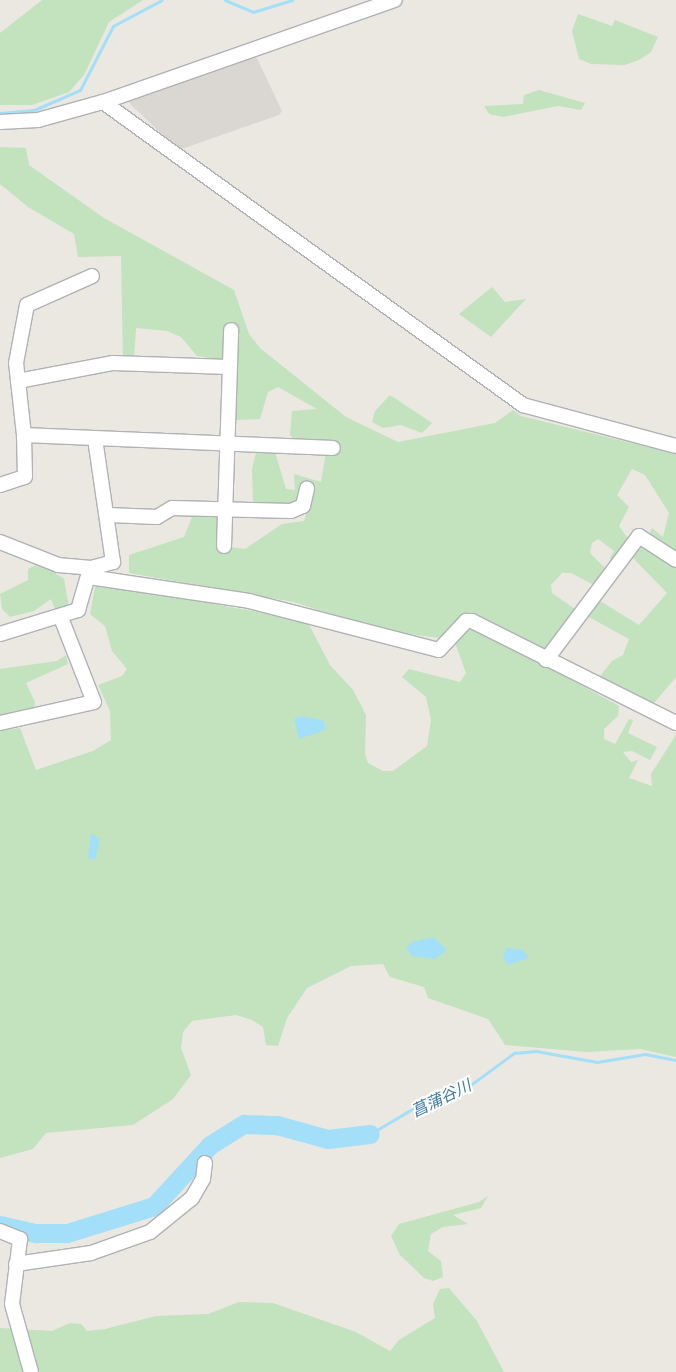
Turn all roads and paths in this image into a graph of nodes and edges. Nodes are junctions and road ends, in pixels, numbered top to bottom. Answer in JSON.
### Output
{"nodes":[{"id":1,"x":395,"y":0,"type":"edge"},
{"id":2,"x":103,"y":102,"type":"junction"},
{"id":3,"x":0,"y":122,"type":"edge"},
{"id":4,"x":92,"y":276,"type":"dead end"},
{"id":5,"x":230,"y":330,"type":"dead end"},
{"id":6,"x":229,"y":366,"type":"junction"},
{"id":7,"x":18,"y":381,"type":"junction"},
{"id":8,"x":24,"y":435,"type":"junction"},
{"id":9,"x":95,"y":439,"type":"junction"},
{"id":10,"x":227,"y":443,"type":"junction"},
{"id":11,"x":676,"y":446,"type":"edge"},
{"id":12,"x":333,"y":448,"type":"dead end"},
{"id":13,"x":0,"y":485,"type":"edge"},
{"id":14,"x":307,"y":488,"type":"dead end"},
{"id":15,"x":226,"y":510,"type":"junction"},
{"id":16,"x":108,"y":515,"type":"junction"},
{"id":17,"x":0,"y":542,"type":"edge"},
{"id":18,"x":224,"y":546,"type":"dead end"},
{"id":19,"x":676,"y":560,"type":"edge"},
{"id":20,"x":113,"y":562,"type":"junction"},
{"id":21,"x":90,"y":572,"type":"junction"},
{"id":22,"x":116,"y":581,"type":"junction"},
{"id":23,"x":61,"y":618,"type":"junction"},
{"id":24,"x":0,"y":634,"type":"edge"},
{"id":25,"x":546,"y":660,"type":"junction"},
{"id":26,"x":0,"y":723,"type":"edge"},
{"id":27,"x":676,"y":723,"type":"edge"},
{"id":28,"x":205,"y":1163,"type":"dead end"},
{"id":29,"x":0,"y":1231,"type":"edge"},
{"id":30,"x":16,"y":1264,"type":"junction"},
{"id":31,"x":31,"y":1372,"type":"edge"}],
"edges":[{"from":1,"to":2,"type":"street"},
{"from":2,"to":3,"type":"street"},
{"from":2,"to":11,"type":"street"},
{"from":4,"to":7,"type":"street"},
{"from":5,"to":6,"type":"street"},
{"from":6,"to":7,"type":"street"},
{"from":6,"to":10,"type":"street"},
{"from":7,"to":8,"type":"street"},
{"from":8,"to":9,"type":"street"},
{"from":8,"to":13,"type":"street"},
{"from":9,"to":10,"type":"street"},
{"from":9,"to":16,"type":"street"},
{"from":10,"to":12,"type":"street"},
{"from":10,"to":15,"type":"street"},
{"from":14,"to":15,"type":"street"},
{"from":15,"to":16,"type":"street"},
{"from":15,"to":18,"type":"street"},
{"from":16,"to":20,"type":"street"},
{"from":17,"to":21,"type":"street"},
{"from":19,"to":25,"type":"street"},
{"from":20,"to":21,"type":"street"},
{"from":20,"to":22,"type":"street"},
{"from":21,"to":22,"type":"street"},
{"from":21,"to":23,"type":"street"},
{"from":22,"to":25,"type":"street"},
{"from":23,"to":24,"type":"street"},
{"from":23,"to":26,"type":"street"},
{"from":25,"to":27,"type":"street"},
{"from":28,"to":30,"type":"street"},
{"from":29,"to":30,"type":"street"},
{"from":30,"to":31,"type":"street"}]}
